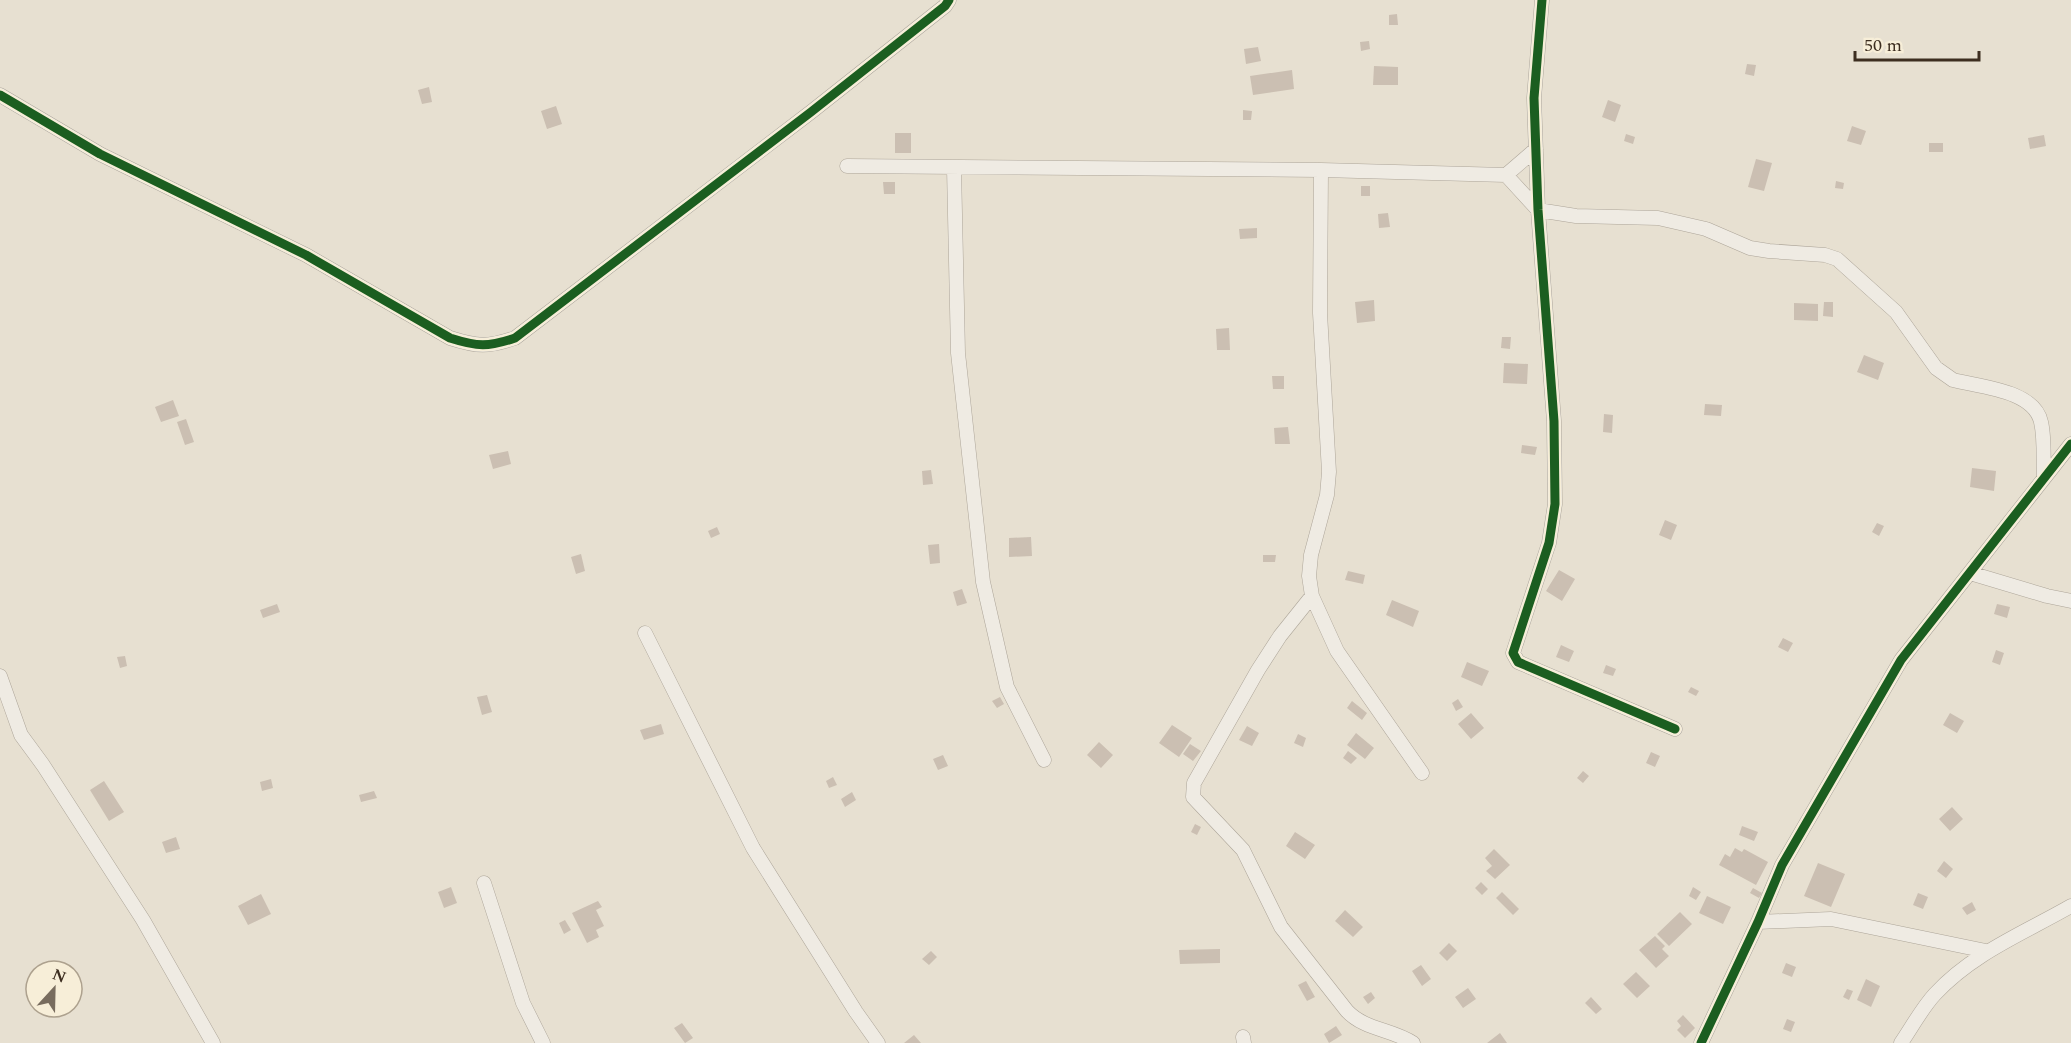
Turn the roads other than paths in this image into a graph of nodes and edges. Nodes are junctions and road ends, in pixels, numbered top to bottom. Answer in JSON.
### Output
{"nodes":[{"id":1,"x":950,"y":0,"type":"edge"},
{"id":2,"x":1542,"y":0,"type":"edge"},
{"id":3,"x":0,"y":95,"type":"edge"},
{"id":4,"x":1536,"y":149,"type":"junction"},
{"id":5,"x":848,"y":166,"type":"dead end"},
{"id":6,"x":954,"y":168,"type":"junction"},
{"id":7,"x":1321,"y":170,"type":"junction"},
{"id":8,"x":1506,"y":175,"type":"junction"},
{"id":9,"x":1538,"y":210,"type":"junction"},
{"id":10,"x":2071,"y":444,"type":"edge"},
{"id":11,"x":2044,"y":478,"type":"junction"},
{"id":12,"x":1970,"y":573,"type":"junction"},
{"id":13,"x":1312,"y":596,"type":"junction"},
{"id":14,"x":2071,"y":601,"type":"edge"},
{"id":15,"x":645,"y":633,"type":"dead end"},
{"id":16,"x":0,"y":676,"type":"edge"},
{"id":17,"x":1675,"y":729,"type":"dead end"},
{"id":18,"x":1044,"y":760,"type":"dead end"},
{"id":19,"x":1422,"y":773,"type":"dead end"},
{"id":20,"x":484,"y":883,"type":"dead end"},
{"id":21,"x":2071,"y":906,"type":"edge"},
{"id":22,"x":1758,"y":922,"type":"junction"},
{"id":23,"x":1986,"y":951,"type":"junction"},
{"id":24,"x":213,"y":1043,"type":"edge"},
{"id":25,"x":543,"y":1043,"type":"edge"},
{"id":26,"x":878,"y":1043,"type":"edge"},
{"id":27,"x":1413,"y":1043,"type":"edge"},
{"id":28,"x":1701,"y":1043,"type":"edge"},
{"id":29,"x":1901,"y":1043,"type":"edge"}],
"edges":[{"from":1,"to":3,"type":"street"},
{"from":2,"to":4,"type":"street"},
{"from":4,"to":8,"type":"street"},
{"from":4,"to":9,"type":"street"},
{"from":5,"to":6,"type":"street"},
{"from":6,"to":7,"type":"street"},
{"from":6,"to":18,"type":"street"},
{"from":7,"to":8,"type":"street"},
{"from":7,"to":13,"type":"street"},
{"from":8,"to":9,"type":"street"},
{"from":9,"to":11,"type":"street"},
{"from":9,"to":17,"type":"street"},
{"from":10,"to":11,"type":"street"},
{"from":11,"to":12,"type":"street"},
{"from":12,"to":14,"type":"street"},
{"from":12,"to":22,"type":"street"},
{"from":13,"to":19,"type":"street"},
{"from":13,"to":27,"type":"street"},
{"from":15,"to":26,"type":"street"},
{"from":16,"to":24,"type":"street"},
{"from":20,"to":25,"type":"street"},
{"from":21,"to":23,"type":"street"},
{"from":22,"to":23,"type":"street"},
{"from":22,"to":28,"type":"street"},
{"from":23,"to":29,"type":"street"}]}
